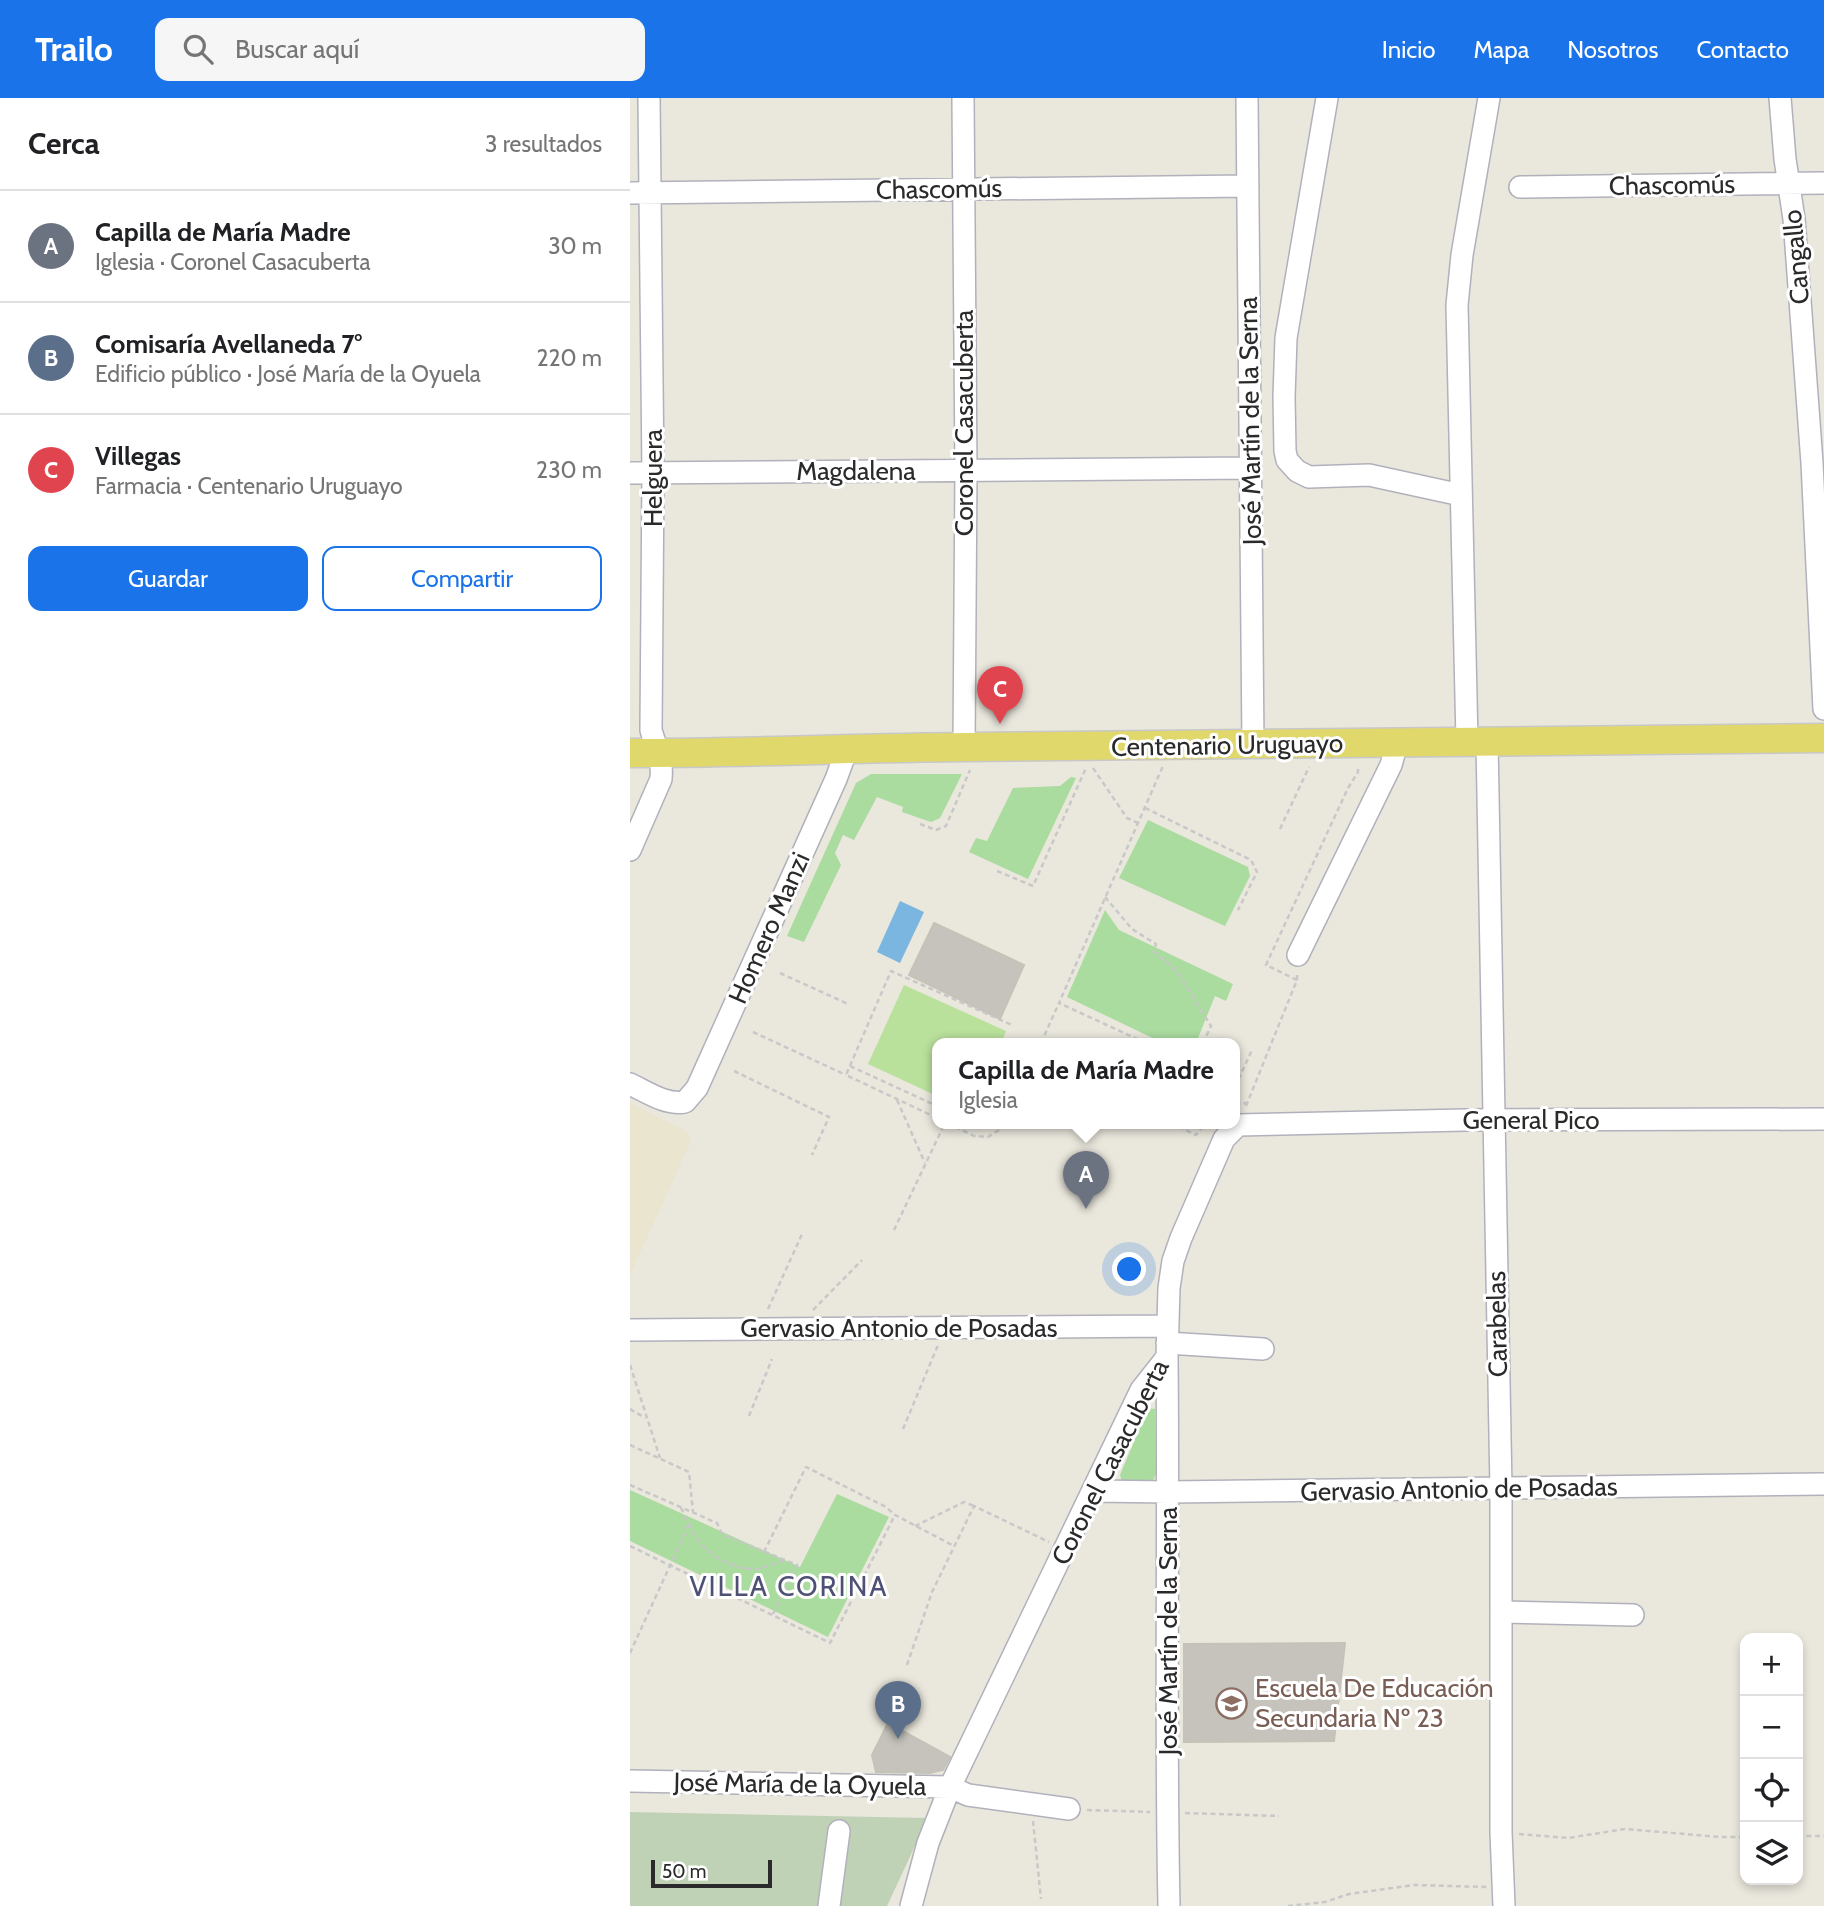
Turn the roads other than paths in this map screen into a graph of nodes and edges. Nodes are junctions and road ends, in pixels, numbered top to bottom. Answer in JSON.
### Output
{"nodes":[{"id":1,"x":649,"y":98,"type":"edge"},
{"id":2,"x":962,"y":98,"type":"edge"},
{"id":3,"x":1247,"y":98,"type":"edge"},
{"id":4,"x":1327,"y":98,"type":"edge"},
{"id":5,"x":1489,"y":98,"type":"edge"},
{"id":6,"x":1780,"y":98,"type":"edge"},
{"id":7,"x":1789,"y":183,"type":"junction"},
{"id":8,"x":1824,"y":183,"type":"edge"},
{"id":9,"x":1248,"y":186,"type":"junction"},
{"id":10,"x":1520,"y":187,"type":"dead end"},
{"id":11,"x":962,"y":188,"type":"junction"},
{"id":12,"x":640,"y":193,"type":"edge"},
{"id":13,"x":1818,"y":463,"type":"edge"},
{"id":14,"x":1251,"y":468,"type":"junction"},
{"id":15,"x":966,"y":471,"type":"junction"},
{"id":16,"x":630,"y":473,"type":"edge"},
{"id":17,"x":653,"y":473,"type":"junction"},
{"id":18,"x":1461,"y":495,"type":"junction"},
{"id":19,"x":1824,"y":709,"type":"edge"},
{"id":20,"x":1824,"y":738,"type":"edge"},
{"id":21,"x":1477,"y":742,"type":"junction"},
{"id":22,"x":1396,"y":743,"type":"junction"},
{"id":23,"x":1253,"y":745,"type":"junction"},
{"id":24,"x":846,"y":749,"type":"junction"},
{"id":25,"x":630,"y":753,"type":"edge"},
{"id":26,"x":660,"y":753,"type":"junction"},
{"id":27,"x":968,"y":755,"type":"junction"},
{"id":28,"x":630,"y":850,"type":"edge"},
{"id":29,"x":1298,"y":955,"type":"road end"},
{"id":30,"x":630,"y":1084,"type":"edge"},
{"id":31,"x":1240,"y":1115,"type":"edge"},
{"id":32,"x":1824,"y":1119,"type":"edge"},
{"id":33,"x":1493,"y":1121,"type":"junction"},
{"id":34,"x":1229,"y":1129,"type":"edge"},
{"id":35,"x":630,"y":1330,"type":"edge"},
{"id":36,"x":1167,"y":1342,"type":"junction"},
{"id":37,"x":1263,"y":1349,"type":"dead end"},
{"id":38,"x":1824,"y":1484,"type":"edge"},
{"id":39,"x":1501,"y":1489,"type":"junction"},
{"id":40,"x":1094,"y":1491,"type":"junction"},
{"id":41,"x":1168,"y":1492,"type":"junction"},
{"id":42,"x":1501,"y":1612,"type":"junction"},
{"id":43,"x":1633,"y":1615,"type":"dead end"},
{"id":44,"x":630,"y":1781,"type":"edge"},
{"id":45,"x":954,"y":1794,"type":"junction"},
{"id":46,"x":630,"y":1795,"type":"edge"},
{"id":47,"x":1069,"y":1809,"type":"dead end"},
{"id":48,"x":839,"y":1831,"type":"dead end"},
{"id":49,"x":1504,"y":1897,"type":"edge"},
{"id":50,"x":829,"y":1906,"type":"edge"},
{"id":51,"x":911,"y":1906,"type":"edge"},
{"id":52,"x":1169,"y":1906,"type":"edge"}],
"edges":[{"from":1,"to":12,"type":"street","name":"Helguera"},
{"from":2,"to":11,"type":"street","name":"Coronel Casacuberta"},
{"from":3,"to":9,"type":"street","name":"José Martín de la Serna"},
{"from":4,"to":18,"type":"street"},
{"from":5,"to":18,"type":"street","name":"Carabelas"},
{"from":6,"to":7,"type":"street","name":"Cangallo"},
{"from":7,"to":8,"type":"street","name":"Chascomús"},
{"from":7,"to":10,"type":"street","name":"Chascomús"},
{"from":7,"to":13,"type":"street","name":"Cangallo"},
{"from":9,"to":11,"type":"street","name":"Chascomús"},
{"from":9,"to":14,"type":"street","name":"José Martín de la Serna"},
{"from":11,"to":12,"type":"street","name":"Chascomús"},
{"from":11,"to":15,"type":"street","name":"Coronel Casacuberta"},
{"from":12,"to":17,"type":"street","name":"Helguera"},
{"from":13,"to":19,"type":"street","name":"Cangallo"},
{"from":14,"to":15,"type":"street","name":"Magdalena"},
{"from":14,"to":23,"type":"street","name":"José Martín de la Serna"},
{"from":15,"to":17,"type":"street","name":"Magdalena"},
{"from":15,"to":27,"type":"street","name":"Coronel Casacuberta"},
{"from":16,"to":17,"type":"street","name":"Magdalena"},
{"from":17,"to":26,"type":"street","name":"Helguera"},
{"from":18,"to":21,"type":"street","name":"Carabelas"},
{"from":20,"to":21,"type":"main road","name":"Centenario Uruguayo"},
{"from":21,"to":22,"type":"main road","name":"Centenario Uruguayo"},
{"from":21,"to":33,"type":"street","name":"Carabelas"},
{"from":22,"to":23,"type":"main road","name":"Centenario Uruguayo"},
{"from":22,"to":29,"type":"street"},
{"from":23,"to":27,"type":"main road","name":"Centenario Uruguayo"},
{"from":24,"to":26,"type":"main road","name":"Centenario Uruguayo"},
{"from":24,"to":27,"type":"main road","name":"Centenario Uruguayo"},
{"from":24,"to":30,"type":"street","name":"Homero Manzi"},
{"from":25,"to":26,"type":"main road","name":"Centenario Uruguayo"},
{"from":26,"to":28,"type":"street","name":"Helguera"},
{"from":31,"to":33,"type":"street","name":"General Pico"},
{"from":32,"to":33,"type":"street","name":"General Pico"},
{"from":33,"to":39,"type":"street","name":"Carabelas"},
{"from":34,"to":36,"type":"street","name":"Coronel Casacuberta"},
{"from":35,"to":36,"type":"street","name":"Gervasio Antonio de Posadas"},
{"from":36,"to":37,"type":"street","name":"Gervasio Antonio de Posadas"},
{"from":36,"to":40,"type":"street","name":"Coronel Casacuberta"},
{"from":36,"to":41,"type":"street","name":"José Martín de la Serna"},
{"from":38,"to":39,"type":"street","name":"Gervasio Antonio de Posadas"},
{"from":39,"to":41,"type":"street","name":"Gervasio Antonio de Posadas"},
{"from":39,"to":42,"type":"street","name":"Carabelas"},
{"from":40,"to":41,"type":"street","name":"Gervasio Antonio de Posadas"},
{"from":40,"to":45,"type":"street","name":"Coronel Casacuberta"},
{"from":41,"to":52,"type":"street","name":"José Martín de la Serna"},
{"from":42,"to":43,"type":"street"},
{"from":42,"to":49,"type":"street","name":"Carabelas"},
{"from":44,"to":45,"type":"street","name":"José María de la Oyuela"},
{"from":45,"to":46,"type":"street","name":"José María de la Oyuela"},
{"from":45,"to":47,"type":"street","name":"José María de la Oyuela"},
{"from":45,"to":51,"type":"street","name":"Coronel Casacuberta"},
{"from":48,"to":50,"type":"street"}]}
